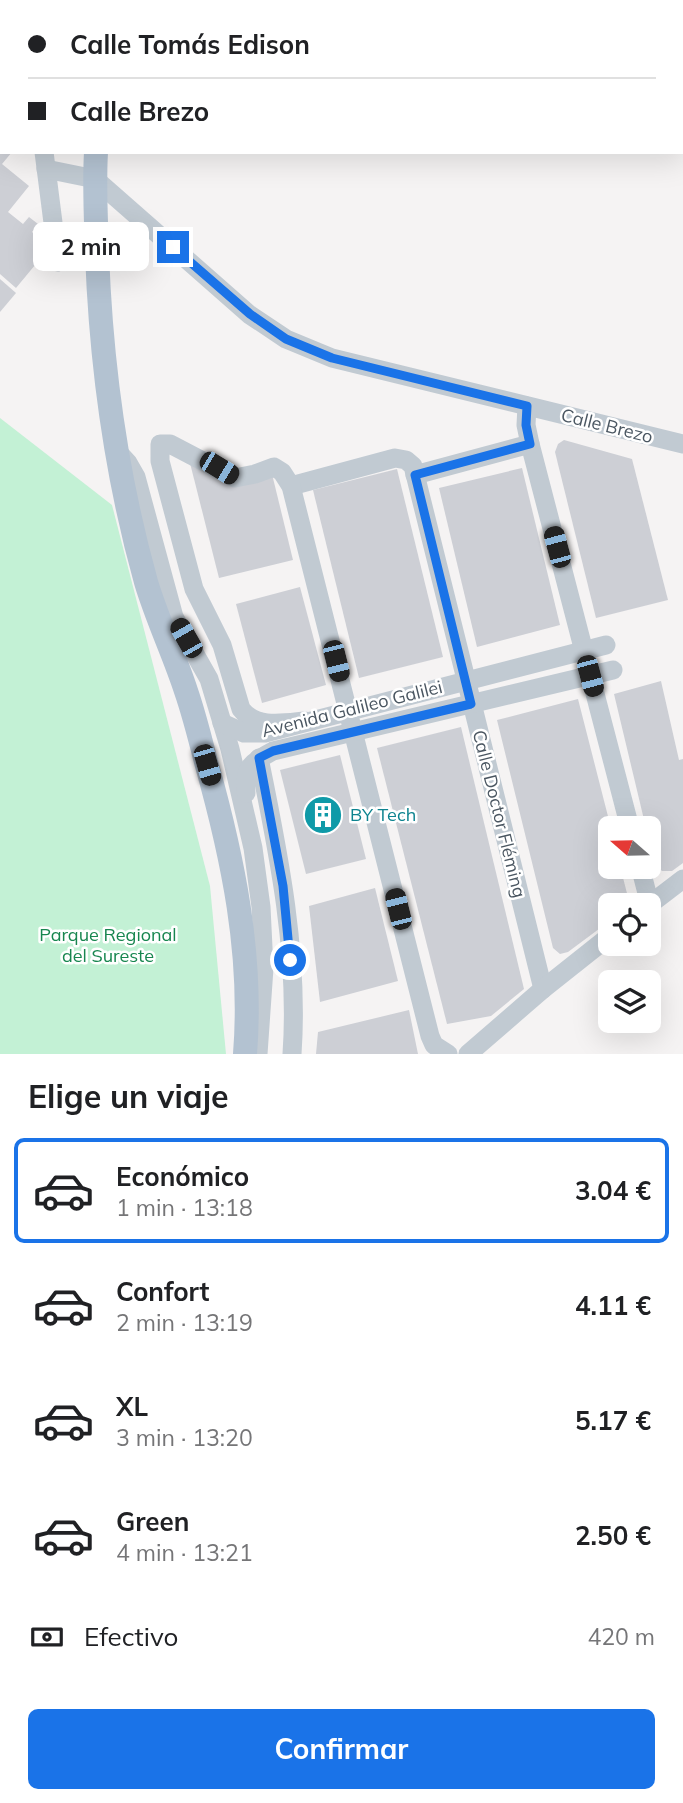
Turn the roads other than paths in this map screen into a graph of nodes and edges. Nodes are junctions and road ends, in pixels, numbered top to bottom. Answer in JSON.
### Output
{"nodes":[{"id":1,"x":96,"y":154,"type":"edge"},
{"id":2,"x":45,"y":161,"type":"edge"},
{"id":3,"x":95,"y":178,"type":"junction"},
{"id":4,"x":58,"y":262,"type":"dead end"},
{"id":5,"x":527,"y":406,"type":"junction"},
{"id":6,"x":530,"y":444,"type":"junction"},
{"id":7,"x":683,"y":444,"type":"edge"},
{"id":8,"x":118,"y":452,"type":"junction"},
{"id":9,"x":415,"y":475,"type":"junction"},
{"id":10,"x":291,"y":486,"type":"junction"},
{"id":11,"x":606,"y":645,"type":"dead end"},
{"id":12,"x":584,"y":651,"type":"junction"},
{"id":13,"x":613,"y":670,"type":"dead end"},
{"id":14,"x":590,"y":676,"type":"junction"},
{"id":15,"x":466,"y":681,"type":"junction"},
{"id":16,"x":471,"y":704,"type":"junction"},
{"id":17,"x":348,"y":710,"type":"junction"},
{"id":18,"x":305,"y":721,"type":"junction"},
{"id":19,"x":222,"y":723,"type":"junction"},
{"id":20,"x":354,"y":732,"type":"junction"},
{"id":21,"x":259,"y":758,"type":"junction"},
{"id":22,"x":627,"y":816,"type":"edge"},
{"id":23,"x":249,"y":830,"type":"junction"},
{"id":24,"x":683,"y":879,"type":"edge"},
{"id":25,"x":661,"y":896,"type":"edge"},
{"id":26,"x":598,"y":946,"type":"edge"},
{"id":27,"x":543,"y":989,"type":"junction"},
{"id":28,"x":245,"y":1054,"type":"edge"},
{"id":29,"x":258,"y":1054,"type":"edge"},
{"id":30,"x":292,"y":1054,"type":"edge"},
{"id":31,"x":448,"y":1054,"type":"edge"},
{"id":32,"x":468,"y":1054,"type":"edge"}],
"edges":[{"from":1,"to":3,"type":"main road"},
{"from":2,"to":3,"type":"street"},
{"from":2,"to":4,"type":"street"},
{"from":3,"to":5,"type":"street","name":"Calle Brezo"},
{"from":3,"to":8,"type":"main road"},
{"from":5,"to":6,"type":"street"},
{"from":5,"to":7,"type":"street","name":"Calle Brezo"},
{"from":6,"to":9,"type":"street"},
{"from":6,"to":12,"type":"street"},
{"from":8,"to":19,"type":"street"},
{"from":8,"to":28,"type":"main road"},
{"from":9,"to":10,"type":"street"},
{"from":9,"to":15,"type":"street","name":"Calle Doctor Fléming"},
{"from":10,"to":17,"type":"street"},
{"from":10,"to":18,"type":"street"},
{"from":11,"to":12,"type":"street","name":"Avenida Galileo Galilei"},
{"from":12,"to":14,"type":"street"},
{"from":12,"to":15,"type":"street","name":"Avenida Galileo Galilei"},
{"from":13,"to":14,"type":"street","name":"Avenida Galileo Galilei"},
{"from":14,"to":16,"type":"street","name":"Avenida Galileo Galilei"},
{"from":14,"to":22,"type":"street"},
{"from":15,"to":16,"type":"street","name":"Calle Doctor Fléming"},
{"from":15,"to":17,"type":"street","name":"Avenida Galileo Galilei"},
{"from":16,"to":20,"type":"street","name":"Avenida Galileo Galilei"},
{"from":16,"to":27,"type":"street","name":"Calle Doctor Fléming"},
{"from":17,"to":18,"type":"street","name":"Avenida Galileo Galilei"},
{"from":17,"to":20,"type":"street"},
{"from":18,"to":19,"type":"street","name":"Avenida Galileo Galilei"},
{"from":19,"to":23,"type":"street"},
{"from":20,"to":21,"type":"street","name":"Avenida Galileo Galilei"},
{"from":20,"to":31,"type":"street"},
{"from":21,"to":23,"type":"street","name":"Avenida Galileo Galilei"},
{"from":21,"to":30,"type":"street"},
{"from":23,"to":29,"type":"street"},
{"from":24,"to":25,"type":"street"},
{"from":26,"to":27,"type":"street"},
{"from":27,"to":32,"type":"street"}]}
